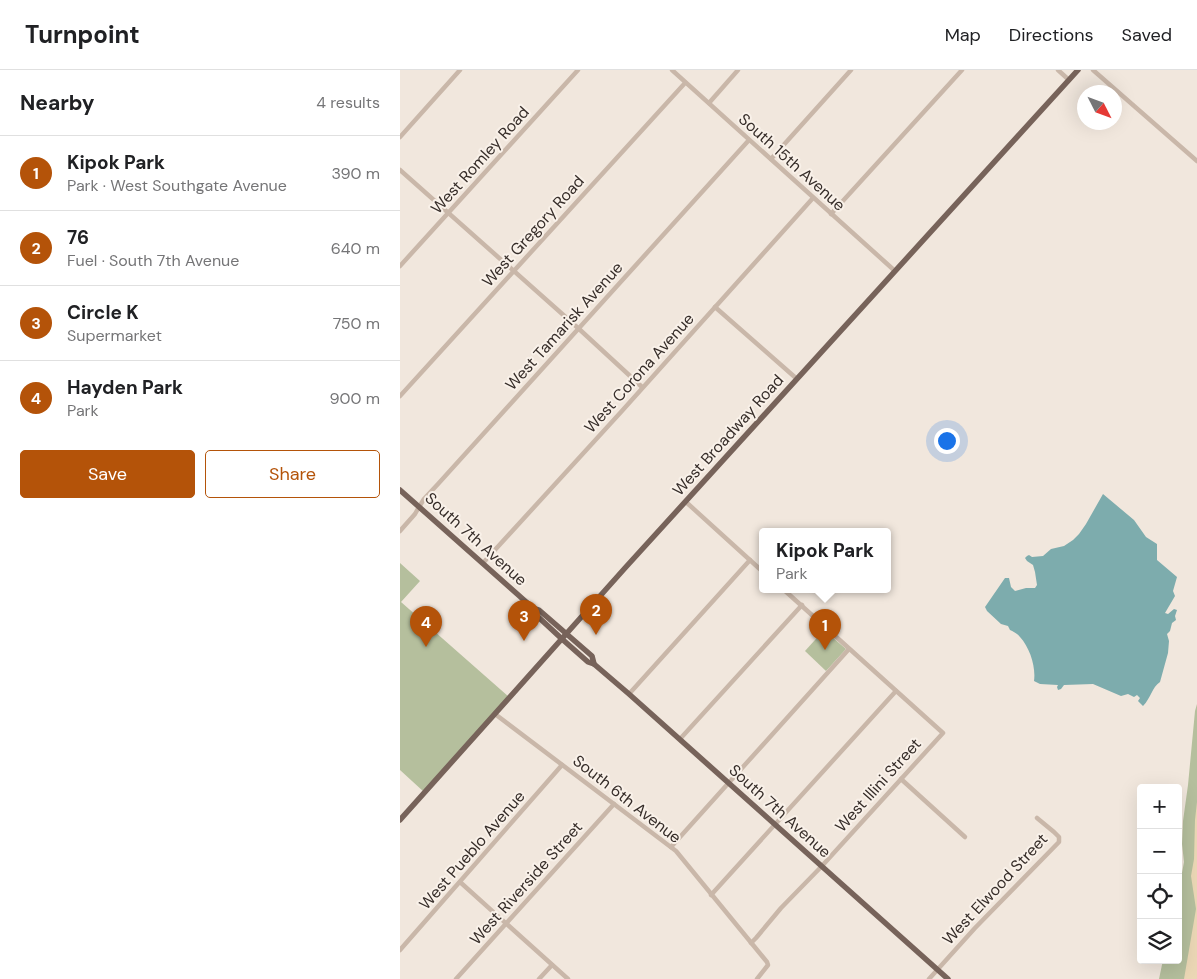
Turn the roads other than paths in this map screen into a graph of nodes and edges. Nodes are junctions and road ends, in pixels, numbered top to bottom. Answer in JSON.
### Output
{"nodes":[{"id":1,"x":460,"y":70,"type":"edge"},
{"id":2,"x":578,"y":70,"type":"edge"},
{"id":3,"x":672,"y":70,"type":"edge"},
{"id":4,"x":738,"y":70,"type":"edge"},
{"id":5,"x":851,"y":70,"type":"edge"},
{"id":6,"x":962,"y":70,"type":"edge"},
{"id":7,"x":1058,"y":70,"type":"edge"},
{"id":8,"x":1078,"y":70,"type":"edge"},
{"id":9,"x":1093,"y":70,"type":"edge"},
{"id":10,"x":1069,"y":80,"type":"junction"},
{"id":11,"x":686,"y":83,"type":"junction"},
{"id":12,"x":709,"y":103,"type":"junction"},
{"id":13,"x":400,"y":137,"type":"edge"},
{"id":14,"x":749,"y":140,"type":"junction"},
{"id":15,"x":771,"y":159,"type":"junction"},
{"id":16,"x":1197,"y":161,"type":"edge"},
{"id":17,"x":400,"y":170,"type":"edge"},
{"id":18,"x":813,"y":198,"type":"junction"},
{"id":19,"x":449,"y":213,"type":"junction"},
{"id":20,"x":831,"y":214,"type":"junction"},
{"id":21,"x":400,"y":266,"type":"edge"},
{"id":22,"x":514,"y":271,"type":"junction"},
{"id":23,"x":896,"y":271,"type":"junction"},
{"id":24,"x":715,"y":307,"type":"junction"},
{"id":25,"x":578,"y":328,"type":"junction"},
{"id":26,"x":797,"y":379,"type":"junction"},
{"id":27,"x":642,"y":387,"type":"junction"},
{"id":28,"x":400,"y":396,"type":"edge"},
{"id":29,"x":400,"y":490,"type":"edge"},
{"id":30,"x":686,"y":502,"type":"junction"},
{"id":31,"x":419,"y":507,"type":"junction"},
{"id":32,"x":400,"y":531,"type":"edge"},
{"id":33,"x":750,"y":560,"type":"junction"},
{"id":34,"x":483,"y":563,"type":"junction"},
{"id":35,"x":759,"y":568,"type":"edge"},
{"id":36,"x":788,"y":593,"type":"edge"},
{"id":37,"x":802,"y":605,"type":"junction"},
{"id":38,"x":533,"y":608,"type":"junction"},
{"id":39,"x":566,"y":634,"type":"junction"},
{"id":40,"x":562,"y":639,"type":"junction"},
{"id":41,"x":849,"y":649,"type":"junction"},
{"id":42,"x":594,"y":664,"type":"junction"},
{"id":43,"x":896,"y":691,"type":"junction"},
{"id":44,"x":629,"y":694,"type":"junction"},
{"id":45,"x":495,"y":714,"type":"junction"},
{"id":46,"x":680,"y":739,"type":"junction"},
{"id":47,"x":562,"y":765,"type":"junction"},
{"id":48,"x":901,"y":779,"type":"junction"},
{"id":49,"x":728,"y":783,"type":"junction"},
{"id":50,"x":614,"y":804,"type":"junction"},
{"id":51,"x":1037,"y":818,"type":"dead end"},
{"id":52,"x":400,"y":820,"type":"edge"},
{"id":53,"x":774,"y":824,"type":"junction"},
{"id":54,"x":964,"y":838,"type":"dead end"},
{"id":55,"x":670,"y":847,"type":"junction"},
{"id":56,"x":821,"y":867,"type":"junction"},
{"id":57,"x":460,"y":882,"type":"junction"},
{"id":58,"x":711,"y":895,"type":"junction"},
{"id":59,"x":506,"y":923,"type":"junction"},
{"id":60,"x":751,"y":943,"type":"junction"},
{"id":61,"x":400,"y":950,"type":"edge"},
{"id":62,"x":552,"y":965,"type":"junction"},
{"id":63,"x":937,"y":970,"type":"junction"},
{"id":64,"x":456,"y":979,"type":"edge"},
{"id":65,"x":539,"y":979,"type":"edge"},
{"id":66,"x":568,"y":979,"type":"edge"},
{"id":67,"x":757,"y":979,"type":"edge"},
{"id":68,"x":929,"y":979,"type":"edge"},
{"id":69,"x":948,"y":979,"type":"edge"}],
"edges":[{"from":1,"to":13,"type":"street"},
{"from":2,"to":19,"type":"street","name":"West Romley Road"},
{"from":3,"to":11,"type":"street","name":"South 15th Avenue"},
{"from":4,"to":12,"type":"street"},
{"from":5,"to":15,"type":"street"},
{"from":6,"to":20,"type":"street"},
{"from":7,"to":10,"type":"street"},
{"from":8,"to":10,"type":"main road","name":"West Broadway Road"},
{"from":9,"to":16,"type":"street"},
{"from":10,"to":23,"type":"main road","name":"West Broadway Road"},
{"from":11,"to":12,"type":"street","name":"South 15th Avenue"},
{"from":11,"to":22,"type":"street","name":"West Gregory Road"},
{"from":12,"to":14,"type":"street","name":"South 15th Avenue"},
{"from":14,"to":15,"type":"street","name":"South 15th Avenue"},
{"from":14,"to":25,"type":"street","name":"West Tamarisk Avenue"},
{"from":15,"to":18,"type":"street","name":"South 15th Avenue"},
{"from":17,"to":19,"type":"street"},
{"from":18,"to":20,"type":"street","name":"South 15th Avenue"},
{"from":18,"to":24,"type":"street","name":"West Corona Avenue"},
{"from":19,"to":21,"type":"street","name":"West Romley Road"},
{"from":19,"to":22,"type":"street"},
{"from":20,"to":23,"type":"street","name":"South 15th Avenue"},
{"from":22,"to":25,"type":"street"},
{"from":22,"to":28,"type":"street","name":"West Gregory Road"},
{"from":23,"to":26,"type":"main road","name":"West Broadway Road"},
{"from":24,"to":26,"type":"street"},
{"from":24,"to":27,"type":"street","name":"West Corona Avenue"},
{"from":25,"to":27,"type":"street"},
{"from":25,"to":31,"type":"street","name":"West Tamarisk Avenue"},
{"from":26,"to":30,"type":"main road","name":"West Broadway Road"},
{"from":27,"to":34,"type":"street","name":"West Corona Avenue"},
{"from":29,"to":31,"type":"main road","name":"South 7th Avenue"},
{"from":30,"to":33,"type":"street"},
{"from":30,"to":39,"type":"main road","name":"West Broadway Road"},
{"from":31,"to":32,"type":"street","name":"West Tamarisk Avenue"},
{"from":31,"to":34,"type":"main road","name":"South 7th Avenue"},
{"from":33,"to":35,"type":"street"},
{"from":33,"to":44,"type":"street"},
{"from":34,"to":38,"type":"main road","name":"South 7th Avenue"},
{"from":36,"to":37,"type":"street"},
{"from":37,"to":41,"type":"street"},
{"from":37,"to":46,"type":"street"},
{"from":38,"to":39,"type":"main road","name":"South 7th Avenue"},
{"from":38,"to":40,"type":"main road","name":"South 7th Avenue"},
{"from":39,"to":40,"type":"main road","name":"West Broadway Road"},
{"from":39,"to":42,"type":"main road","name":"South 7th Avenue"},
{"from":40,"to":42,"type":"main road","name":"South 7th Avenue"},
{"from":40,"to":45,"type":"main road","name":"West Broadway Road"},
{"from":41,"to":43,"type":"street"},
{"from":41,"to":49,"type":"street"},
{"from":42,"to":44,"type":"main road","name":"South 7th Avenue"},
{"from":43,"to":48,"type":"street","name":"West Illini Street"},
{"from":43,"to":53,"type":"street"},
{"from":44,"to":46,"type":"main road","name":"South 7th Avenue"},
{"from":45,"to":47,"type":"street","name":"South 6th Avenue"},
{"from":45,"to":52,"type":"main road","name":"West Broadway Road"},
{"from":46,"to":49,"type":"main road","name":"South 7th Avenue"},
{"from":47,"to":50,"type":"street","name":"South 6th Avenue"},
{"from":47,"to":57,"type":"street","name":"West Pueblo Avenue"},
{"from":48,"to":54,"type":"street"},
{"from":48,"to":56,"type":"street","name":"West Illini Street"},
{"from":49,"to":53,"type":"main road","name":"South 7th Avenue"},
{"from":49,"to":55,"type":"street"},
{"from":50,"to":55,"type":"street","name":"South 6th Avenue"},
{"from":50,"to":59,"type":"street","name":"West Riverside Street"},
{"from":51,"to":63,"type":"street","name":"West Elwood Street"},
{"from":53,"to":56,"type":"main road","name":"South 7th Avenue"},
{"from":53,"to":58,"type":"street"},
{"from":55,"to":58,"type":"street","name":"South 6th Avenue"},
{"from":56,"to":60,"type":"street","name":"West Illini Street"},
{"from":56,"to":63,"type":"main road","name":"South 7th Avenue"},
{"from":57,"to":59,"type":"street"},
{"from":57,"to":61,"type":"street","name":"West Pueblo Avenue"},
{"from":58,"to":60,"type":"street","name":"South 6th Avenue"},
{"from":59,"to":62,"type":"street"},
{"from":59,"to":64,"type":"street","name":"West Riverside Street"},
{"from":60,"to":67,"type":"street","name":"South 6th Avenue"},
{"from":62,"to":65,"type":"street"},
{"from":62,"to":66,"type":"street"},
{"from":63,"to":68,"type":"street","name":"West Elwood Street"},
{"from":63,"to":69,"type":"main road","name":"South 7th Avenue"}]}
